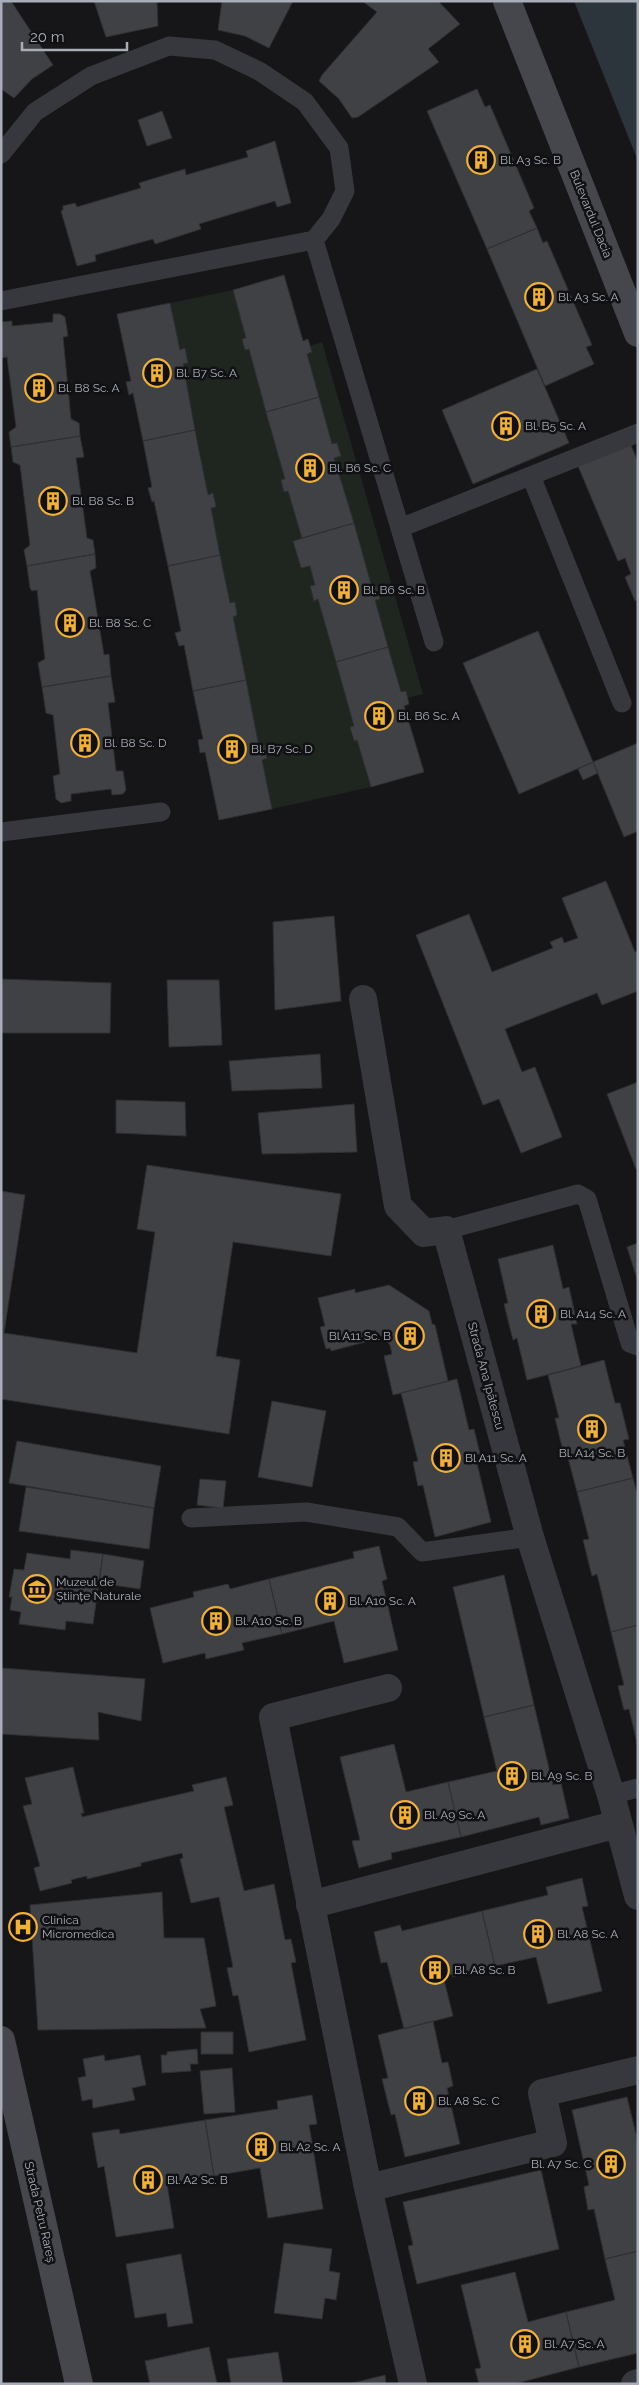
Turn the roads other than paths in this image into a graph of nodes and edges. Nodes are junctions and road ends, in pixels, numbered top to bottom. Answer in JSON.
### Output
{"nodes":[{"id":1,"x":506,"y":5,"type":"edge"},
{"id":2,"x":1,"y":154,"type":"edge"},
{"id":3,"x":314,"y":240,"type":"junction"},
{"id":4,"x":1,"y":301,"type":"edge"},
{"id":5,"x":638,"y":333,"type":"edge"},
{"id":6,"x":638,"y":433,"type":"edge"},
{"id":7,"x":532,"y":476,"type":"junction"},
{"id":8,"x":400,"y":528,"type":"junction"},
{"id":9,"x":434,"y":642,"type":"dead end"},
{"id":10,"x":622,"y":703,"type":"dead end"},
{"id":11,"x":161,"y":812,"type":"dead end"},
{"id":12,"x":1,"y":832,"type":"edge"},
{"id":13,"x":363,"y":999,"type":"dead end"},
{"id":14,"x":446,"y":1230,"type":"junction"},
{"id":15,"x":638,"y":1346,"type":"edge"},
{"id":16,"x":191,"y":1518,"type":"dead end"},
{"id":17,"x":530,"y":1536,"type":"junction"},
{"id":18,"x":388,"y":1688,"type":"dead end"},
{"id":19,"x":638,"y":1788,"type":"edge"},
{"id":20,"x":611,"y":1795,"type":"junction"},
{"id":21,"x":618,"y":1824,"type":"junction"},
{"id":22,"x":638,"y":1896,"type":"edge"},
{"id":23,"x":310,"y":1905,"type":"junction"},
{"id":24,"x":1,"y":2040,"type":"edge"},
{"id":25,"x":638,"y":2070,"type":"edge"},
{"id":26,"x":368,"y":2188,"type":"junction"},
{"id":27,"x":79,"y":2384,"type":"edge"},
{"id":28,"x":413,"y":2384,"type":"edge"}],
"edges":[{"from":1,"to":5,"type":"main road","name":"Bulevardul Dacia"},
{"from":2,"to":3,"type":"lane"},
{"from":3,"to":4,"type":"lane"},
{"from":3,"to":8,"type":"lane"},
{"from":6,"to":7,"type":"lane"},
{"from":7,"to":8,"type":"lane"},
{"from":7,"to":10,"type":"lane"},
{"from":8,"to":9,"type":"lane"},
{"from":11,"to":12,"type":"lane"},
{"from":13,"to":14,"type":"street"},
{"from":14,"to":15,"type":"lane"},
{"from":14,"to":17,"type":"street","name":"Strada Ana Ipătescu"},
{"from":16,"to":17,"type":"lane"},
{"from":17,"to":20,"type":"street","name":"Strada Ana Ipătescu"},
{"from":18,"to":23,"type":"street"},
{"from":19,"to":20,"type":"lane"},
{"from":20,"to":21,"type":"street","name":"Strada Ana Ipătescu"},
{"from":21,"to":22,"type":"street","name":"Strada Ana Ipătescu"},
{"from":21,"to":23,"type":"street"},
{"from":23,"to":26,"type":"street"},
{"from":24,"to":27,"type":"main road","name":"Strada Petru Rareș"},
{"from":25,"to":26,"type":"street"},
{"from":26,"to":28,"type":"street"}]}
